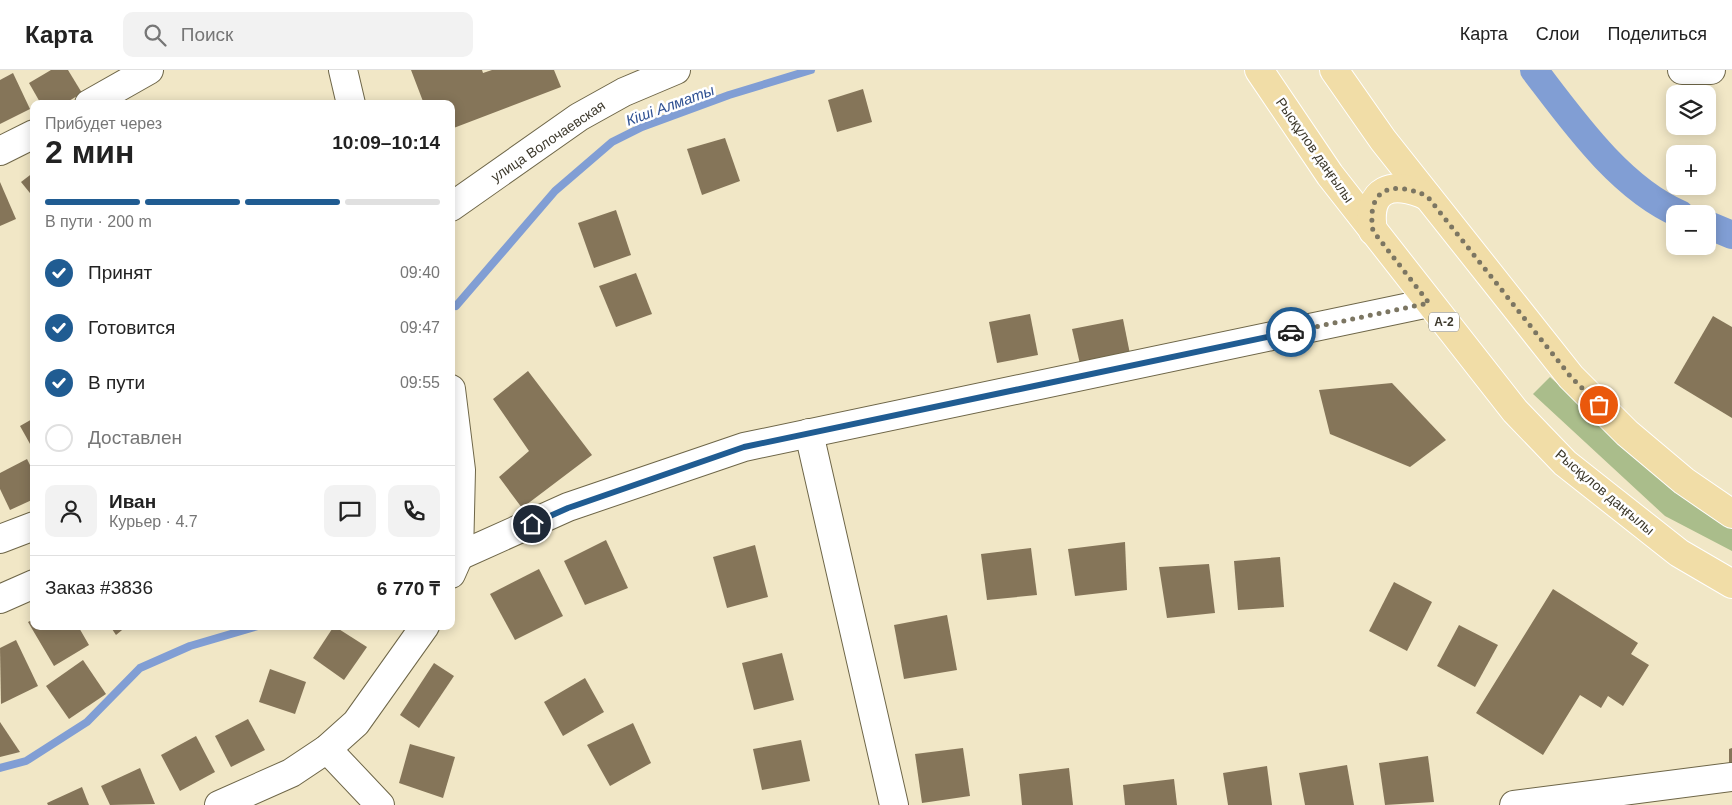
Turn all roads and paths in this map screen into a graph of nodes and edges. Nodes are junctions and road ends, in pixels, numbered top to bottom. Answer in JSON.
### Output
{"nodes":[{"id":1,"x":149,"y":70,"type":"edge"},
{"id":2,"x":343,"y":70,"type":"edge"},
{"id":3,"x":676,"y":70,"type":"edge"},
{"id":4,"x":1260,"y":70,"type":"edge"},
{"id":5,"x":1334,"y":70,"type":"edge"},
{"id":6,"x":1682,"y":70,"type":"edge"},
{"id":7,"x":1711,"y":70,"type":"edge"},
{"id":8,"x":96,"y":100,"type":"edge"},
{"id":9,"x":350,"y":100,"type":"edge"},
{"id":10,"x":30,"y":136,"type":"edge"},
{"id":11,"x":0,"y":151,"type":"edge"},
{"id":12,"x":1427,"y":196,"type":"junction"},
{"id":13,"x":455,"y":204,"type":"edge"},
{"id":14,"x":1373,"y":231,"type":"junction"},
{"id":15,"x":1429,"y":303,"type":"junction"},
{"id":16,"x":455,"y":421,"type":"edge"},
{"id":17,"x":810,"y":434,"type":"junction"},
{"id":18,"x":1732,"y":514,"type":"edge"},
{"id":19,"x":30,"y":528,"type":"edge"},
{"id":20,"x":0,"y":539,"type":"edge"},
{"id":21,"x":455,"y":565,"type":"edge"},
{"id":22,"x":1732,"y":584,"type":"edge"},
{"id":23,"x":30,"y":586,"type":"edge"},
{"id":24,"x":0,"y":599,"type":"edge"},
{"id":25,"x":422,"y":630,"type":"edge"},
{"id":26,"x":327,"y":749,"type":"junction"},
{"id":27,"x":1732,"y":777,"type":"edge"},
{"id":28,"x":219,"y":805,"type":"edge"},
{"id":29,"x":380,"y":805,"type":"edge"},
{"id":30,"x":894,"y":805,"type":"edge"},
{"id":31,"x":1514,"y":805,"type":"edge"}],
"edges":[{"from":1,"to":8,"type":"street"},
{"from":2,"to":9,"type":"street"},
{"from":3,"to":13,"type":"street","name":"улица Волочаевская"},
{"from":4,"to":14,"type":"main road","name":"Рысқұлов даңғылы","number":"A-2"},
{"from":5,"to":12,"type":"main road"},
{"from":6,"to":7,"type":"street"},
{"from":10,"to":11,"type":"street"},
{"from":12,"to":14,"type":"main road"},
{"from":12,"to":18,"type":"main road"},
{"from":14,"to":15,"type":"main road","name":"Рысқұлов даңғылы","number":"A-2"},
{"from":15,"to":17,"type":"street"},
{"from":15,"to":22,"type":"main road","name":"Рысқұлов даңғылы","number":"A-2"},
{"from":16,"to":21,"type":"street"},
{"from":17,"to":21,"type":"street"},
{"from":17,"to":30,"type":"street"},
{"from":19,"to":20,"type":"street"},
{"from":23,"to":24,"type":"street"},
{"from":25,"to":26,"type":"street"},
{"from":26,"to":28,"type":"street"},
{"from":26,"to":29,"type":"street"},
{"from":27,"to":31,"type":"street"}]}
